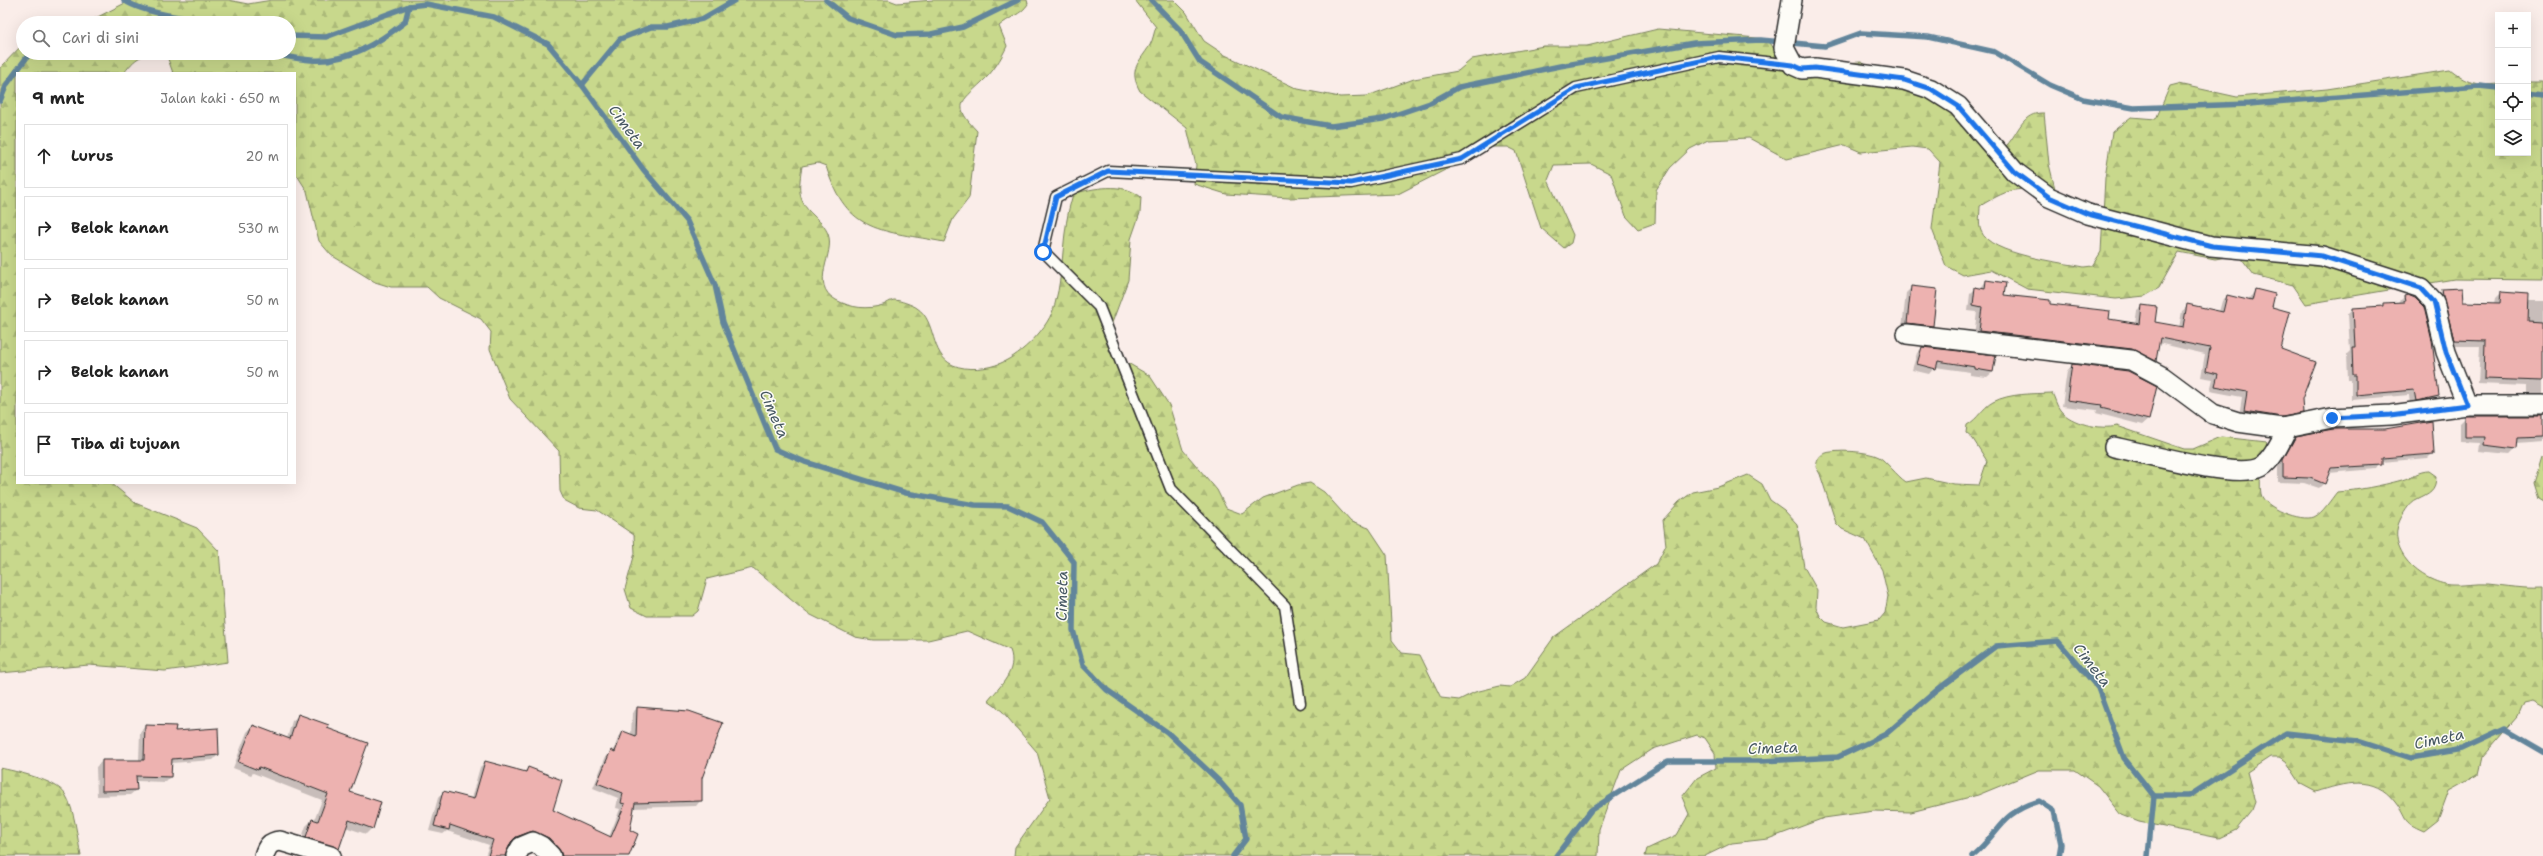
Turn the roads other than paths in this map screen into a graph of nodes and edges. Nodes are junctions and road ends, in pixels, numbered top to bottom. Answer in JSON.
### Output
{"nodes":[{"id":1,"x":1792,"y":0,"type":"edge"},
{"id":2,"x":1793,"y":65,"type":"junction"},
{"id":3,"x":1907,"y":334,"type":"dead end"},
{"id":4,"x":2467,"y":405,"type":"junction"},
{"id":5,"x":2543,"y":405,"type":"edge"},
{"id":6,"x":2288,"y":427,"type":"junction"},
{"id":7,"x":2114,"y":447,"type":"dead end"},
{"id":8,"x":1300,"y":704,"type":"dead end"},
{"id":9,"x":264,"y":856,"type":"edge"},
{"id":10,"x":331,"y":856,"type":"edge"},
{"id":11,"x":516,"y":856,"type":"edge"},
{"id":12,"x":551,"y":856,"type":"edge"}],
"edges":[{"from":1,"to":2,"type":"street"},
{"from":2,"to":4,"type":"street"},
{"from":2,"to":8,"type":"lane"},
{"from":3,"to":6,"type":"street"},
{"from":4,"to":5,"type":"street"},
{"from":4,"to":6,"type":"street"},
{"from":6,"to":7,"type":"street"},
{"from":9,"to":10,"type":"street"},
{"from":11,"to":12,"type":"street"}]}
